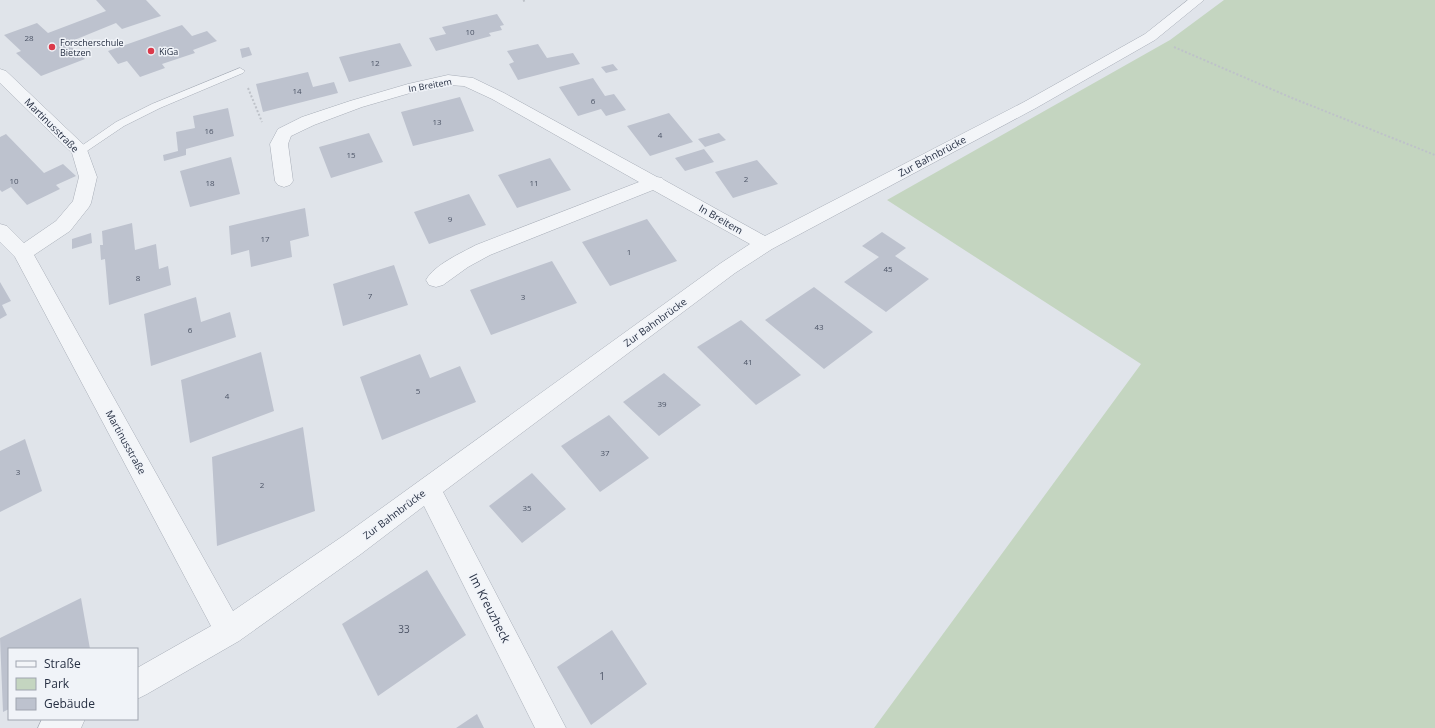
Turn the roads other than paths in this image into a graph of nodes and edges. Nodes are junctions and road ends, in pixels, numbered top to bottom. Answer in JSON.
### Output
{"nodes":[{"id":1,"x":1197,"y":0,"type":"edge"},
{"id":2,"x":240,"y":71,"type":"road end"},
{"id":3,"x":0,"y":74,"type":"edge"},
{"id":4,"x":80,"y":152,"type":"junction"},
{"id":5,"x":284,"y":181,"type":"dead end"},
{"id":6,"x":656,"y":182,"type":"junction"},
{"id":7,"x":0,"y":231,"type":"edge"},
{"id":8,"x":765,"y":244,"type":"junction"},
{"id":9,"x":23,"y":253,"type":"junction"},
{"id":10,"x":436,"y":280,"type":"dead end"},
{"id":11,"x":428,"y":488,"type":"junction"},
{"id":12,"x":229,"y":631,"type":"junction"},
{"id":13,"x":138,"y":683,"type":"edge"},
{"id":14,"x":68,"y":720,"type":"edge"},
{"id":15,"x":53,"y":728,"type":"edge"},
{"id":16,"x":551,"y":728,"type":"edge"}],
"edges":[{"from":1,"to":8,"type":"street","name":"Zur Bahnbrücke"},
{"from":2,"to":4,"type":"lane"},
{"from":3,"to":4,"type":"street","name":"Martinusstraße"},
{"from":4,"to":9,"type":"street","name":"Martinusstraße"},
{"from":5,"to":6,"type":"street","name":"In Breitem"},
{"from":6,"to":8,"type":"street","name":"In Breitem"},
{"from":6,"to":10,"type":"street"},
{"from":7,"to":9,"type":"street","name":"Martinusstraße"},
{"from":8,"to":11,"type":"street","name":"Zur Bahnbrücke"},
{"from":9,"to":12,"type":"street","name":"Martinusstraße"},
{"from":11,"to":12,"type":"street","name":"Zur Bahnbrücke"},
{"from":11,"to":16,"type":"street","name":"Im Kreuzheck"},
{"from":12,"to":13,"type":"street","name":"Zur Bahnbrücke"},
{"from":14,"to":15,"type":"street"}]}
